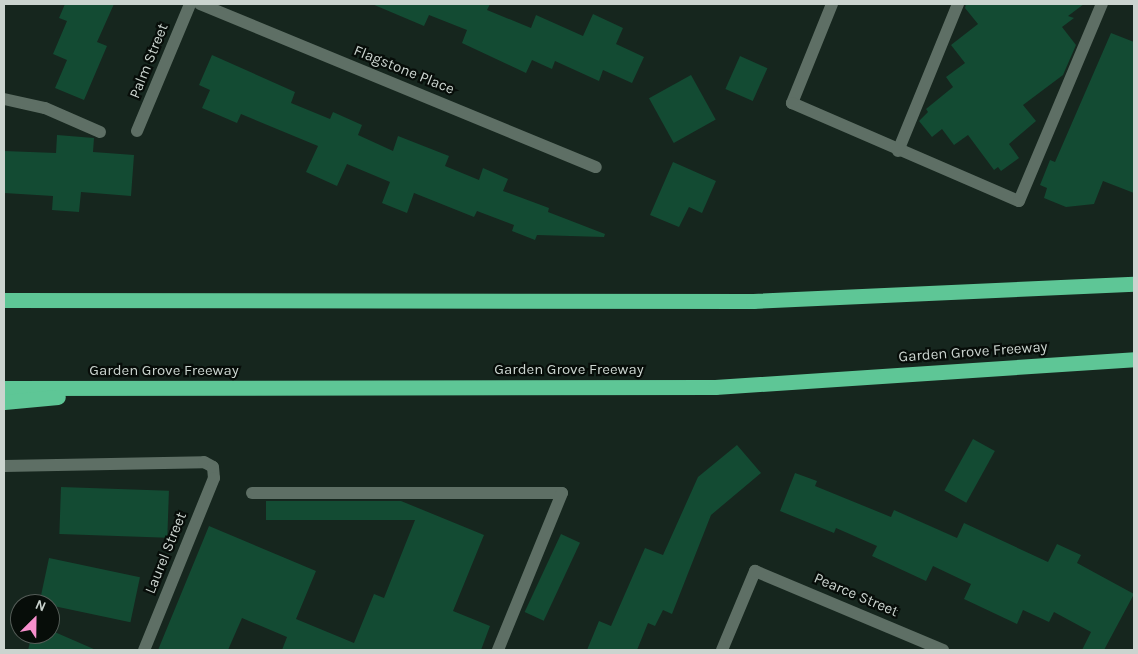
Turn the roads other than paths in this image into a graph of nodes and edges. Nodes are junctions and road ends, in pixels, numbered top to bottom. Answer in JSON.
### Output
{"nodes":[{"id":1,"x":190,"y":4,"type":"edge"},
{"id":2,"x":200,"y":4,"type":"edge"},
{"id":3,"x":832,"y":4,"type":"edge"},
{"id":4,"x":958,"y":4,"type":"edge"},
{"id":5,"x":1102,"y":4,"type":"edge"},
{"id":6,"x":4,"y":99,"type":"edge"},
{"id":7,"x":137,"y":131,"type":"dead end"},
{"id":8,"x":100,"y":132,"type":"dead end"},
{"id":9,"x":898,"y":151,"type":"junction"},
{"id":10,"x":596,"y":167,"type":"dead end"},
{"id":11,"x":1134,"y":284,"type":"edge"},
{"id":12,"x":4,"y":300,"type":"edge"},
{"id":13,"x":1134,"y":359,"type":"edge"},
{"id":14,"x":4,"y":388,"type":"edge"},
{"id":15,"x":129,"y":389,"type":"junction"},
{"id":16,"x":4,"y":402,"type":"edge"},
{"id":17,"x":4,"y":466,"type":"edge"},
{"id":18,"x":252,"y":493,"type":"dead end"},
{"id":19,"x":144,"y":650,"type":"edge"},
{"id":20,"x":498,"y":650,"type":"edge"},
{"id":21,"x":722,"y":650,"type":"edge"},
{"id":22,"x":943,"y":650,"type":"edge"}],
"edges":[{"from":1,"to":7,"type":"street","name":"Palm Street"},
{"from":2,"to":10,"type":"street","name":"Flagstone Place"},
{"from":3,"to":9,"type":"street"},
{"from":4,"to":9,"type":"street"},
{"from":5,"to":9,"type":"street"},
{"from":6,"to":8,"type":"street"},
{"from":11,"to":12,"type":"highway"},
{"from":13,"to":15,"type":"highway","name":"Garden Grove Freeway"},
{"from":14,"to":15,"type":"highway","name":"Garden Grove Freeway"},
{"from":15,"to":16,"type":"highway"},
{"from":17,"to":19,"type":"street","name":"Laurel Street"},
{"from":18,"to":20,"type":"street"},
{"from":21,"to":22,"type":"street","name":"Pearce Street"}]}
